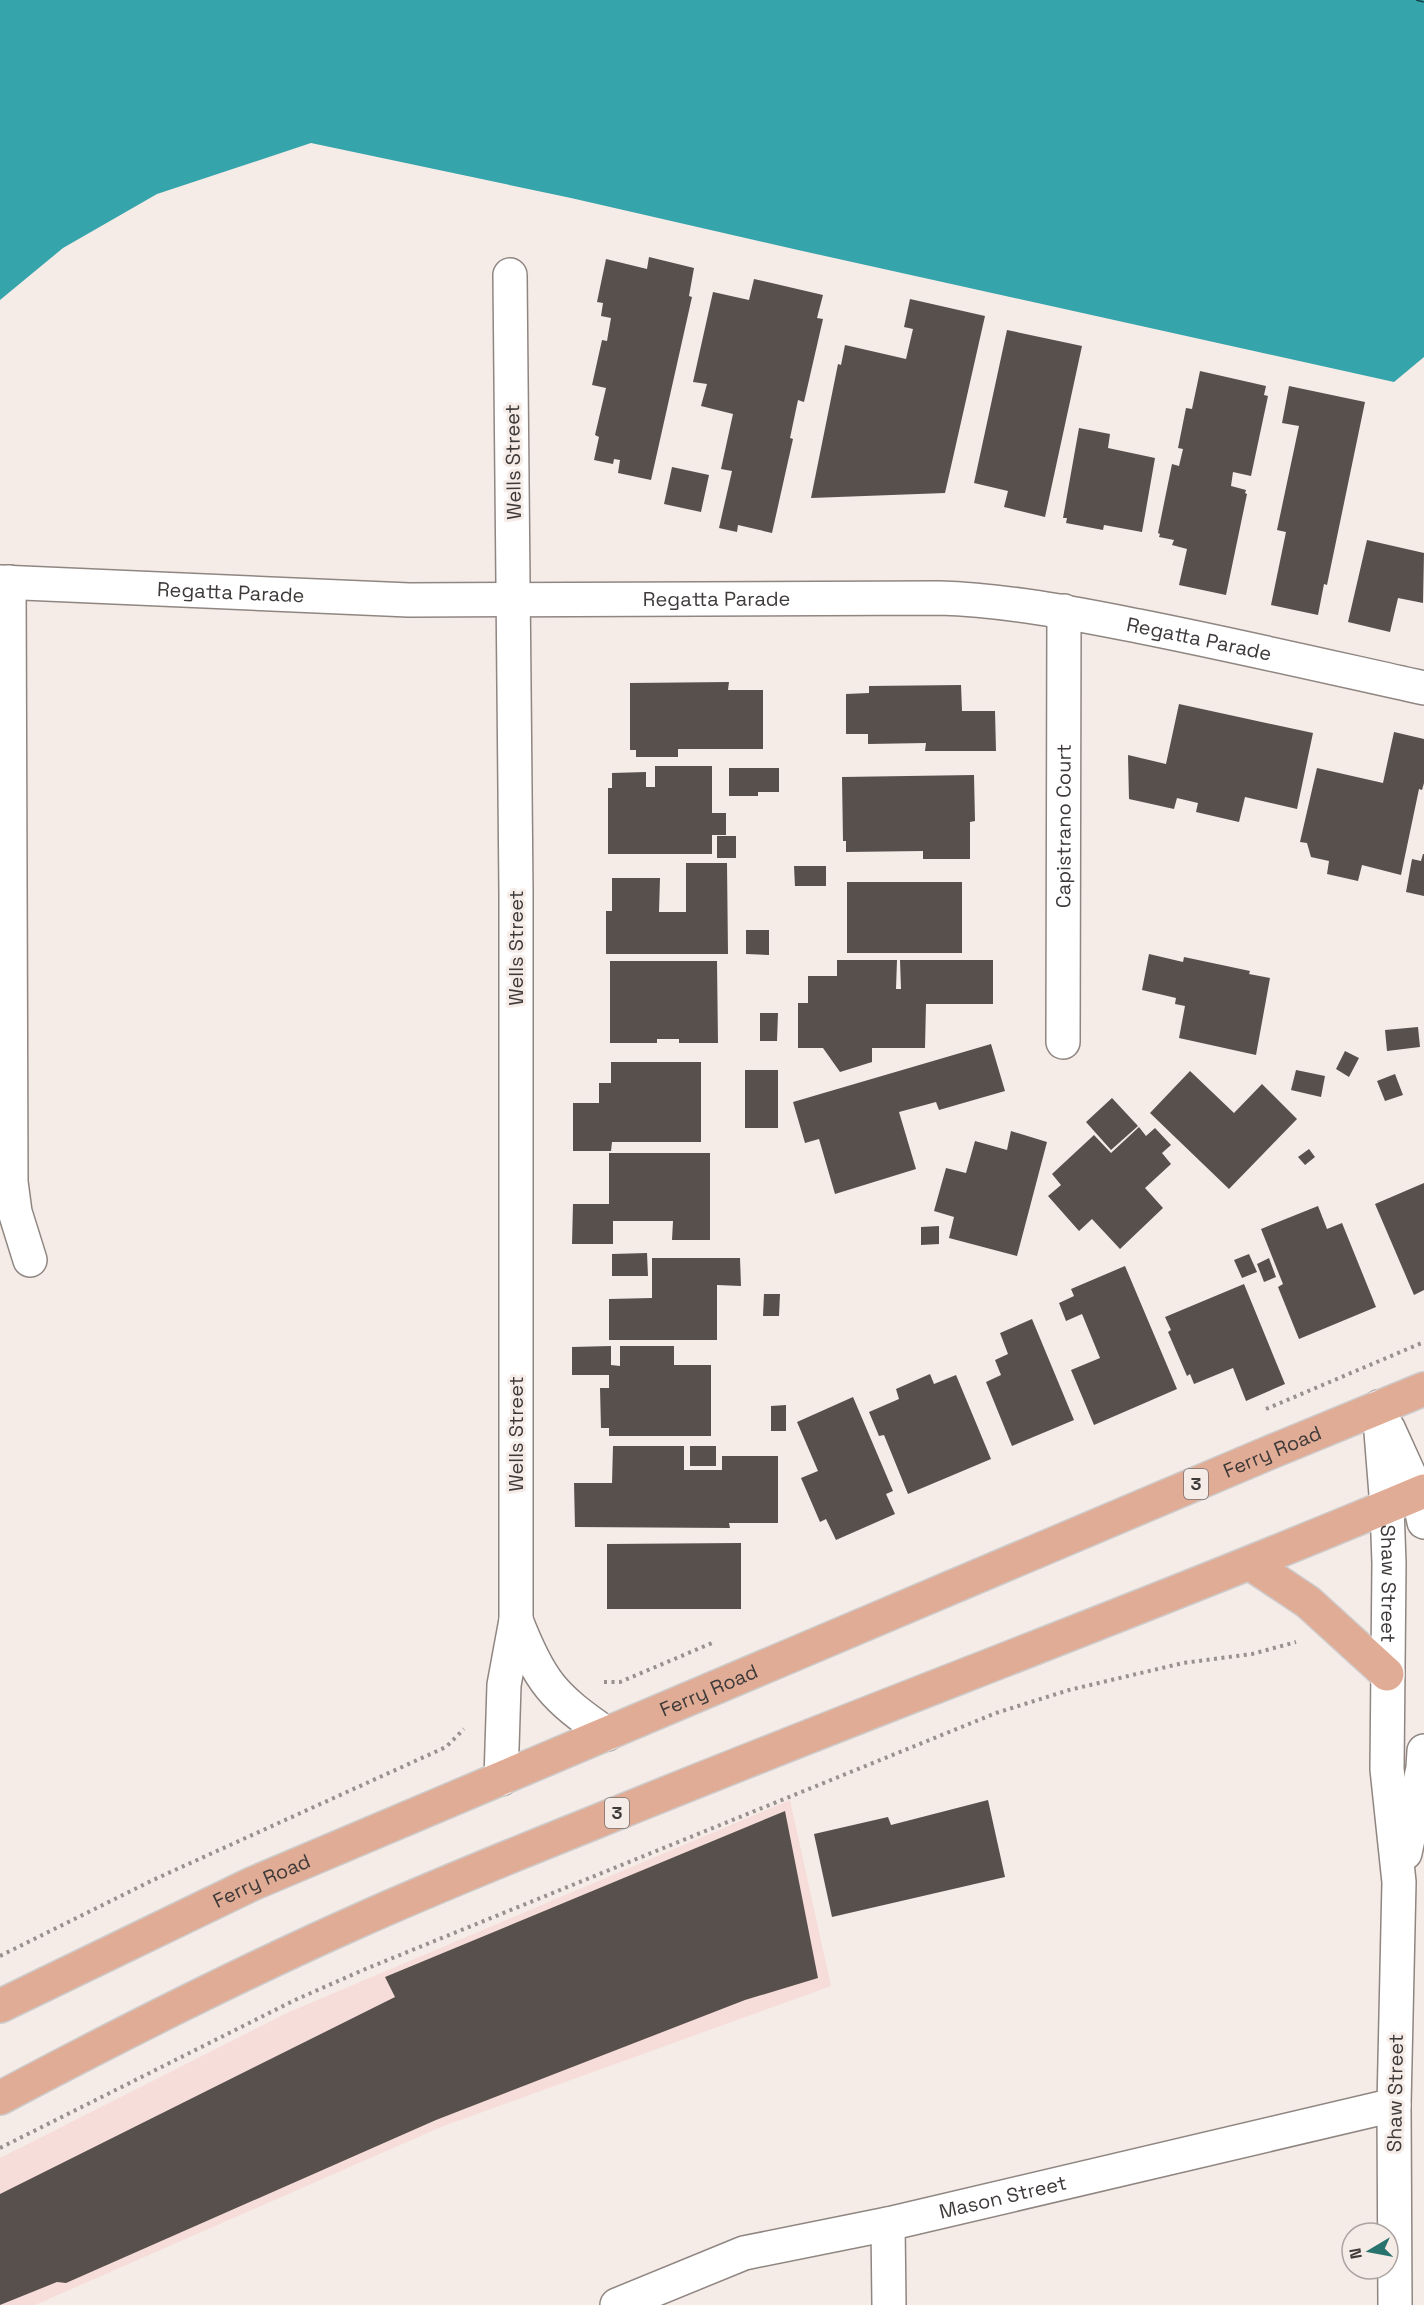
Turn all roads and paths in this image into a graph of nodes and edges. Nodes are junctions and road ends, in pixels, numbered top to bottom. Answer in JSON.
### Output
{"nodes":[{"id":1,"x":510,"y":276,"type":"dead end"},
{"id":2,"x":5,"y":582,"type":"edge"},
{"id":3,"x":515,"y":599,"type":"junction"},
{"id":4,"x":1064,"y":611,"type":"junction"},
{"id":5,"x":1424,"y":688,"type":"edge"},
{"id":6,"x":1063,"y":1042,"type":"dead end"},
{"id":7,"x":30,"y":1260,"type":"dead end"},
{"id":8,"x":1424,"y":1342,"type":"edge"},
{"id":9,"x":1424,"y":1389,"type":"edge"},
{"id":10,"x":1379,"y":1407,"type":"junction"},
{"id":11,"x":1257,"y":1413,"type":"dead end"},
{"id":12,"x":1422,"y":1502,"type":"edge"},
{"id":13,"x":1387,"y":1507,"type":"junction"},
{"id":14,"x":1251,"y":1564,"type":"junction"},
{"id":15,"x":516,"y":1620,"type":"junction"},
{"id":16,"x":1304,"y":1639,"type":"dead end"},
{"id":17,"x":719,"y":1640,"type":"dead end"},
{"id":18,"x":1387,"y":1674,"type":"junction"},
{"id":19,"x":601,"y":1682,"type":"dead end"},
{"id":20,"x":468,"y":1725,"type":"dead end"},
{"id":21,"x":607,"y":1734,"type":"junction"},
{"id":22,"x":1424,"y":1751,"type":"edge"},
{"id":23,"x":501,"y":1779,"type":"junction"},
{"id":24,"x":1399,"y":1882,"type":"junction"},
{"id":25,"x":0,"y":1956,"type":"edge"},
{"id":26,"x":0,"y":2006,"type":"edge"},
{"id":27,"x":0,"y":2098,"type":"edge"},
{"id":28,"x":1394,"y":2105,"type":"junction"},
{"id":29,"x":0,"y":2148,"type":"edge"},
{"id":30,"x":888,"y":2224,"type":"junction"},
{"id":31,"x":617,"y":2305,"type":"edge"},
{"id":32,"x":889,"y":2305,"type":"edge"},
{"id":33,"x":1395,"y":2305,"type":"edge"}],
"edges":[{"from":1,"to":3,"type":"street","name":"Wells Street"},
{"from":2,"to":3,"type":"street","name":"Regatta Parade"},
{"from":2,"to":7,"type":"street"},
{"from":3,"to":4,"type":"street","name":"Regatta Parade"},
{"from":3,"to":15,"type":"street","name":"Wells Street"},
{"from":4,"to":5,"type":"street","name":"Regatta Parade"},
{"from":4,"to":6,"type":"street","name":"Capistrano Court"},
{"from":8,"to":11,"type":"path"},
{"from":9,"to":10,"type":"main road","name":"Ferry Road","number":"3"},
{"from":10,"to":12,"type":"street"},
{"from":10,"to":13,"type":"street","name":"Shaw Street"},
{"from":10,"to":21,"type":"main road","name":"Ferry Road","number":"3"},
{"from":12,"to":13,"type":"main road","number":"3"},
{"from":13,"to":14,"type":"main road","number":"3"},
{"from":13,"to":18,"type":"street","name":"Shaw Street"},
{"from":14,"to":18,"type":"main road"},
{"from":14,"to":27,"type":"main road","number":"3"},
{"from":15,"to":21,"type":"street","name":"Wells Street"},
{"from":15,"to":23,"type":"street","name":"Wells Street"},
{"from":16,"to":29,"type":"path"},
{"from":17,"to":19,"type":"path"},
{"from":18,"to":24,"type":"street","name":"Shaw Street"},
{"from":20,"to":25,"type":"path"},
{"from":21,"to":23,"type":"main road","name":"Ferry Road","number":"3"},
{"from":22,"to":24,"type":"street","name":"Shaw Street"},
{"from":23,"to":26,"type":"main road","name":"Ferry Road","number":"3"},
{"from":24,"to":28,"type":"street","name":"Shaw Street"},
{"from":28,"to":30,"type":"street","name":"Mason Street"},
{"from":28,"to":33,"type":"street","name":"Shaw Street"},
{"from":30,"to":31,"type":"street","name":"Mason Street"},
{"from":30,"to":32,"type":"street"}]}
